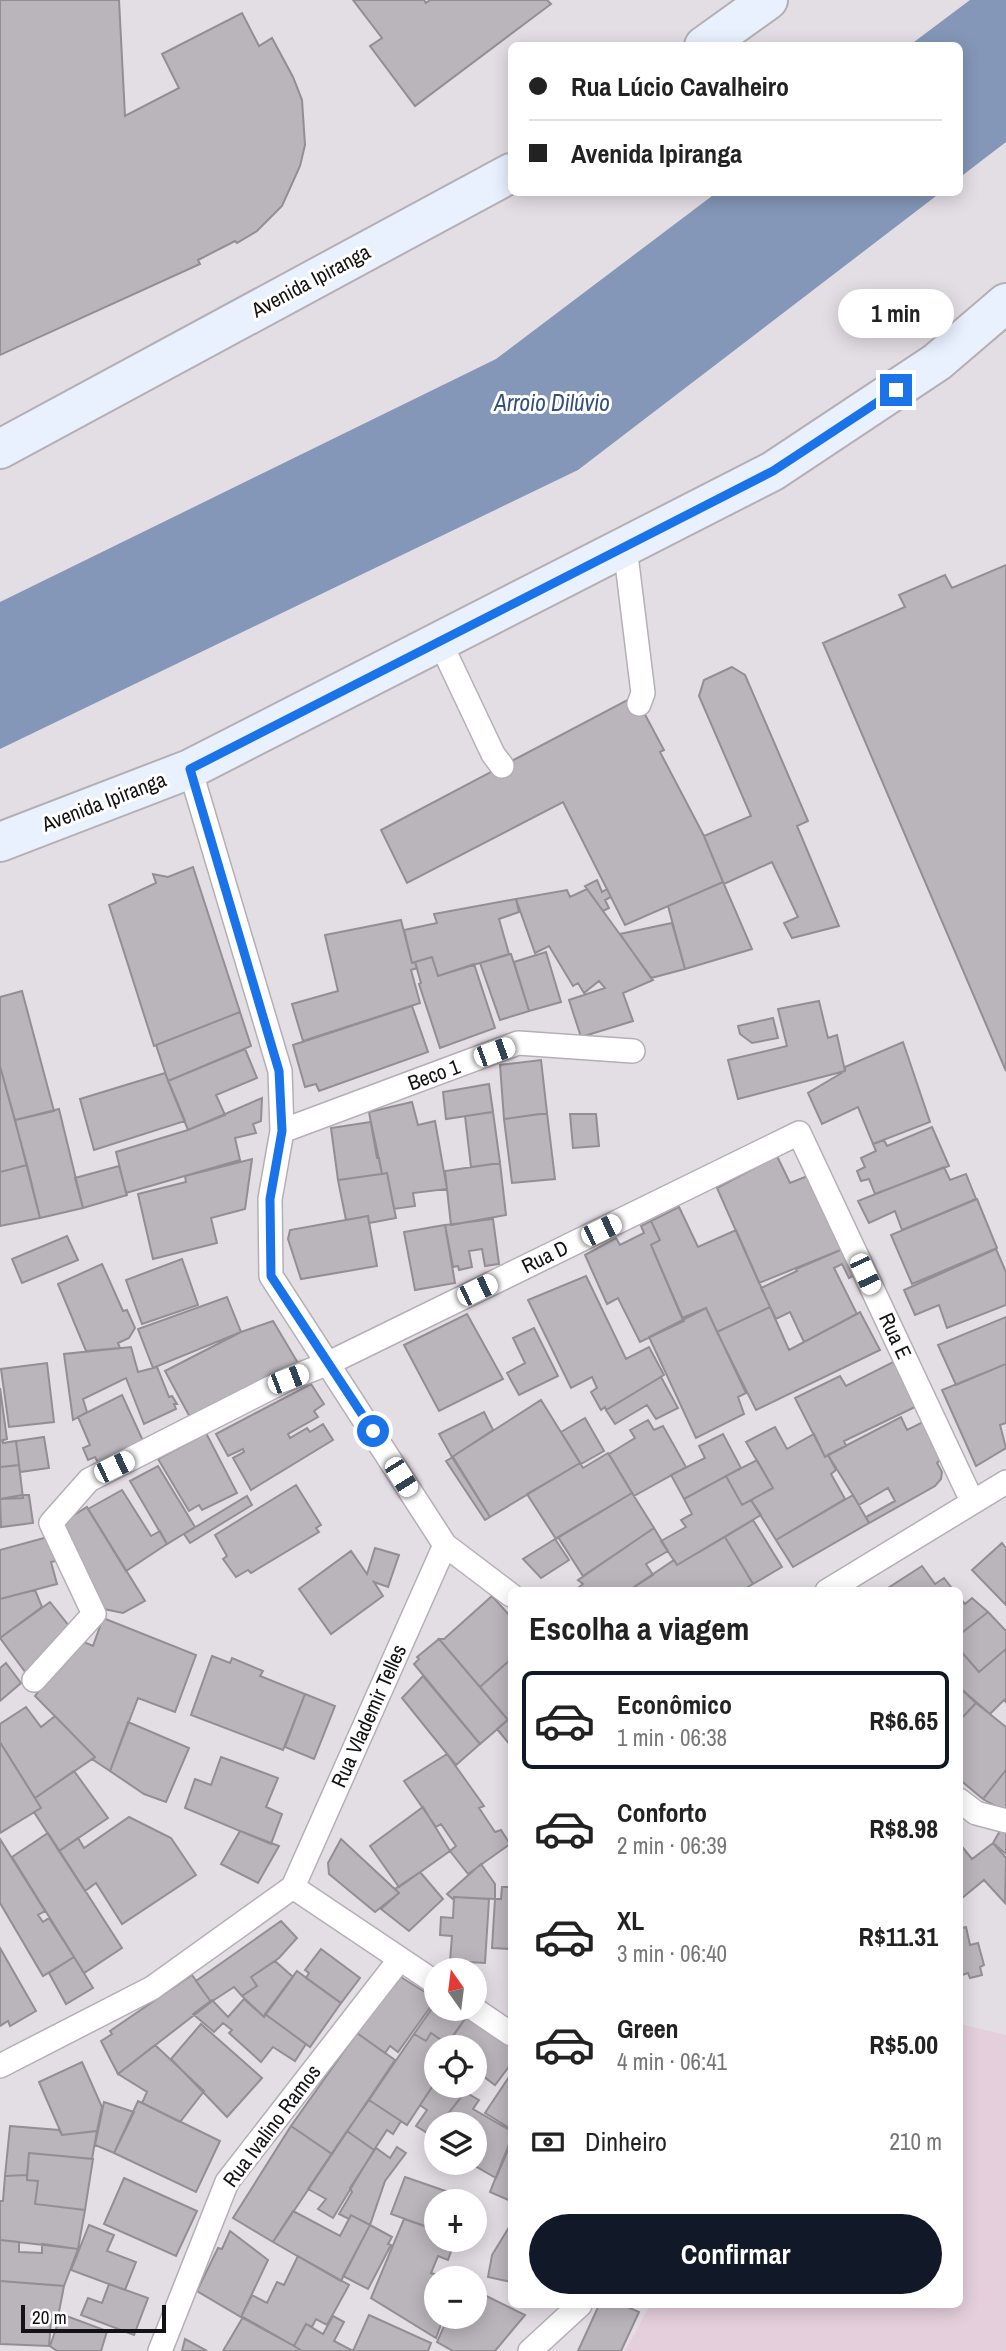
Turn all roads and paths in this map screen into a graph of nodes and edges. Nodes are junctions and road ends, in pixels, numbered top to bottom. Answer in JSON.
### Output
{"nodes":[{"id":1,"x":768,"y":0,"type":"edge"},
{"id":2,"x":710,"y":42,"type":"edge"},
{"id":3,"x":508,"y":175,"type":"edge"},
{"id":4,"x":1006,"y":303,"type":"edge"},
{"id":5,"x":0,"y":449,"type":"edge"},
{"id":6,"x":625,"y":547,"type":"junction"},
{"id":7,"x":440,"y":642,"type":"junction"},
{"id":8,"x":639,"y":704,"type":"dead end"},
{"id":9,"x":502,"y":766,"type":"dead end"},
{"id":10,"x":190,"y":769,"type":"junction"},
{"id":11,"x":0,"y":842,"type":"edge"},
{"id":12,"x":633,"y":1051,"type":"dead end"},
{"id":13,"x":282,"y":1131,"type":"junction"},
{"id":14,"x":799,"y":1133,"type":"joint"},
{"id":15,"x":329,"y":1363,"type":"junction"},
{"id":16,"x":1006,"y":1482,"type":"edge"},
{"id":17,"x":972,"y":1502,"type":"junction"},
{"id":18,"x":445,"y":1545,"type":"junction"},
{"id":19,"x":834,"y":1587,"type":"edge"},
{"id":20,"x":508,"y":1593,"type":"edge"},
{"id":21,"x":34,"y":1681,"type":"dead end"},
{"id":22,"x":963,"y":1803,"type":"edge"},
{"id":23,"x":1006,"y":1821,"type":"edge"},
{"id":24,"x":293,"y":1887,"type":"junction"},
{"id":25,"x":400,"y":1959,"type":"junction"},
{"id":26,"x":424,"y":1975,"type":"edge"},
{"id":27,"x":487,"y":2018,"type":"edge"},
{"id":28,"x":508,"y":2032,"type":"edge"},
{"id":29,"x":0,"y":2066,"type":"edge"},
{"id":30,"x":577,"y":2308,"type":"edge"},
{"id":31,"x":160,"y":2351,"type":"edge"},
{"id":32,"x":530,"y":2351,"type":"edge"}],
"edges":[{"from":1,"to":2,"type":"main road"},
{"from":3,"to":5,"type":"main road","name":"Avenida Ipiranga"},
{"from":4,"to":6,"type":"main road","name":"Avenida Ipiranga"},
{"from":6,"to":7,"type":"main road","name":"Avenida Ipiranga"},
{"from":6,"to":8,"type":"lane"},
{"from":7,"to":9,"type":"lane"},
{"from":7,"to":10,"type":"main road","name":"Avenida Ipiranga"},
{"from":10,"to":11,"type":"main road","name":"Avenida Ipiranga"},
{"from":10,"to":13,"type":"lane"},
{"from":12,"to":13,"type":"lane","name":"Beco 1"},
{"from":13,"to":15,"type":"lane"},
{"from":14,"to":15,"type":"lane","name":"Rua D"},
{"from":14,"to":17,"type":"lane","name":"Rua E"},
{"from":15,"to":18,"type":"lane"},
{"from":15,"to":21,"type":"lane","name":"Rua D"},
{"from":16,"to":17,"type":"lane"},
{"from":17,"to":19,"type":"lane"},
{"from":18,"to":20,"type":"lane"},
{"from":18,"to":24,"type":"lane","name":"Rua Vlademir Telles"},
{"from":22,"to":23,"type":"lane"},
{"from":24,"to":25,"type":"lane"},
{"from":24,"to":29,"type":"lane"},
{"from":25,"to":26,"type":"lane"},
{"from":25,"to":31,"type":"lane","name":"Rua Ivalino Ramos"},
{"from":27,"to":28,"type":"lane"},
{"from":30,"to":32,"type":"lane"}]}
